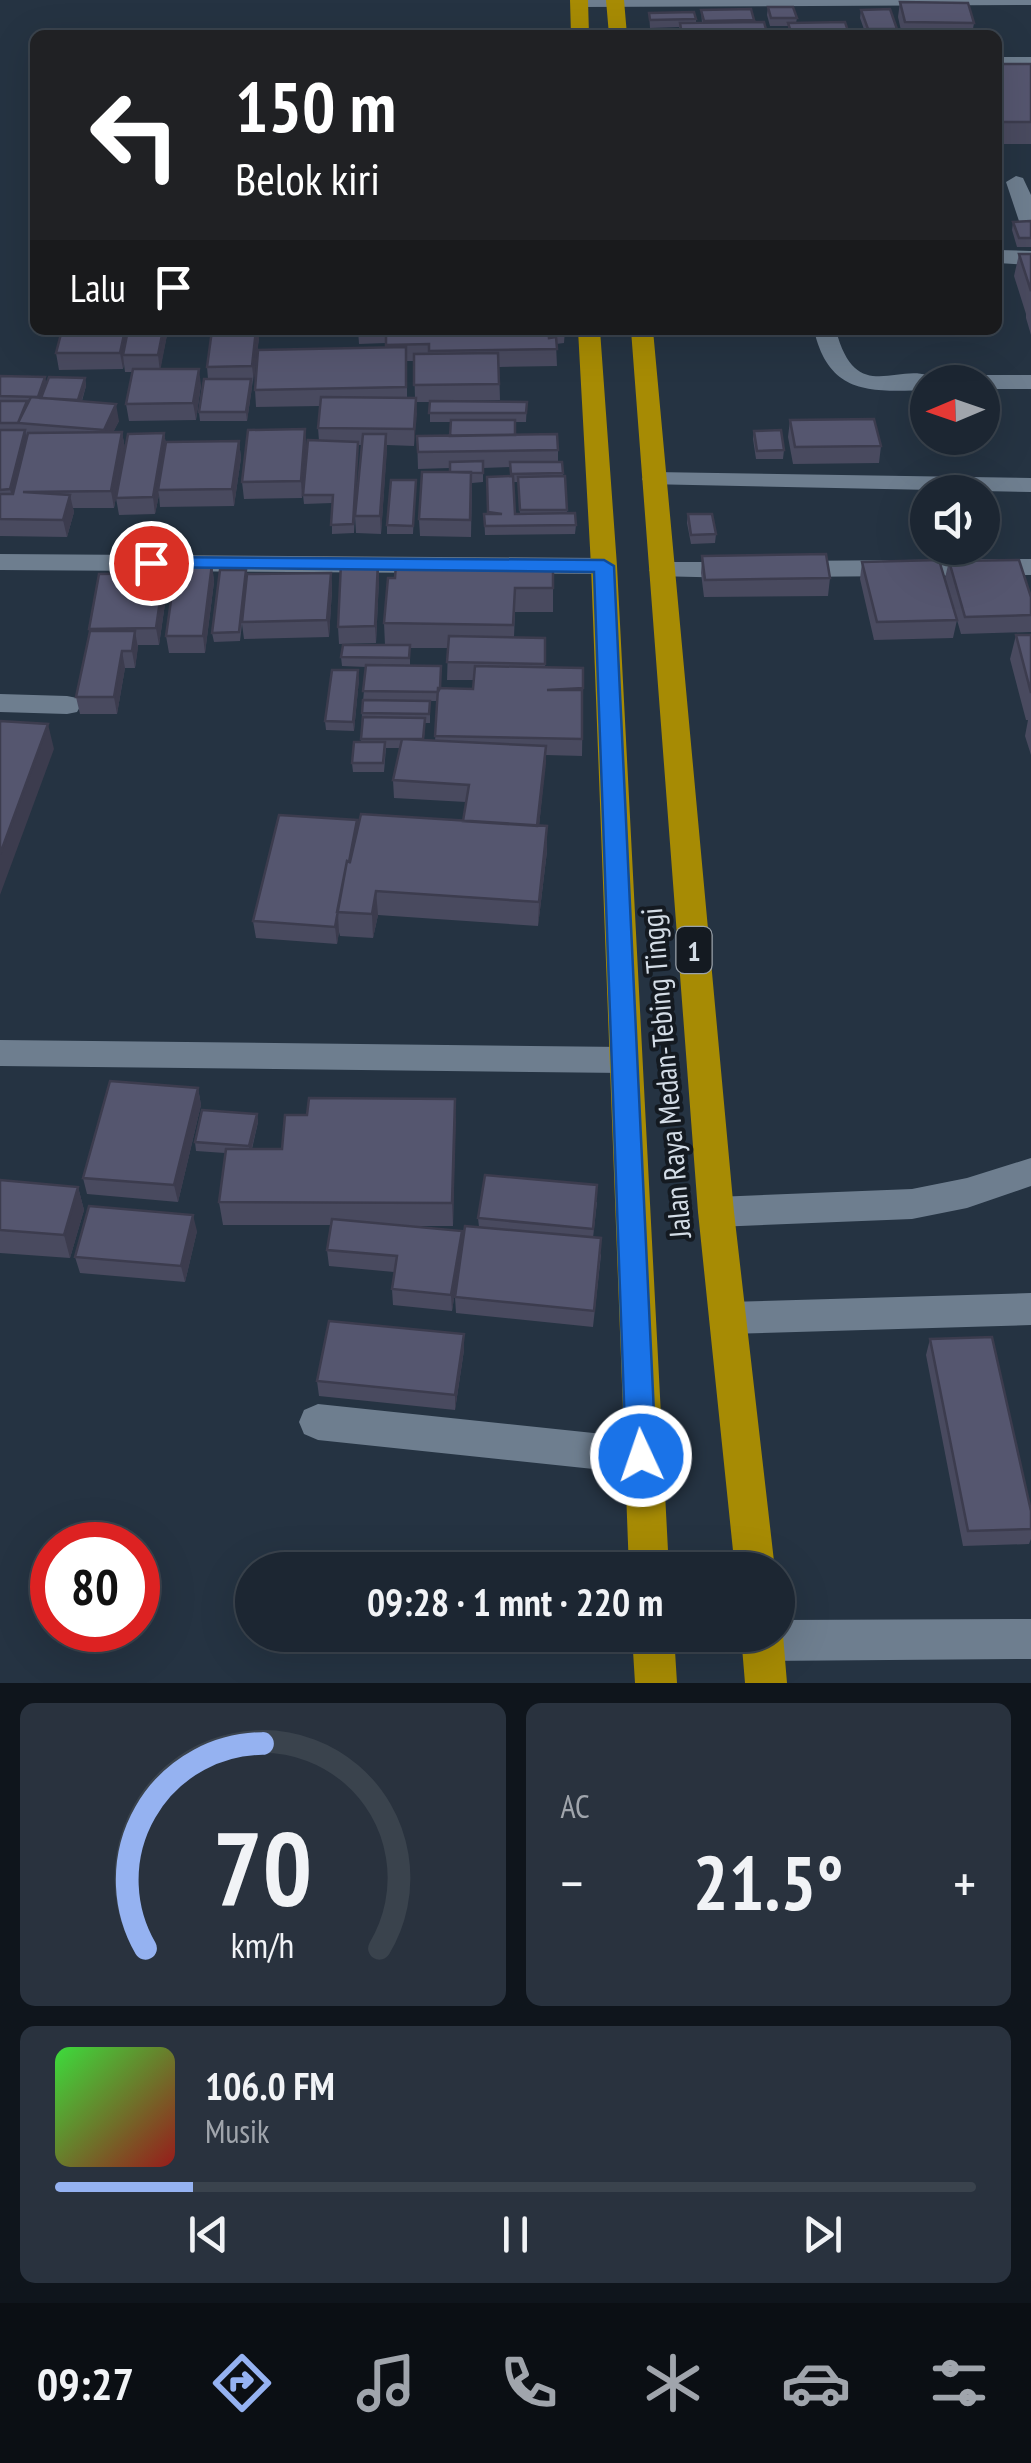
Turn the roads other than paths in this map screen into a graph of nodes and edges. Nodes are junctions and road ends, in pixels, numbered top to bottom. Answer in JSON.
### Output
{"nodes":[{"id":1,"x":1031,"y":0,"type":"edge"},
{"id":2,"x":579,"y":1,"type":"edge"},
{"id":3,"x":615,"y":1,"type":"edge"},
{"id":4,"x":580,"y":30,"type":"edge"},
{"id":5,"x":618,"y":30,"type":"edge"},
{"id":6,"x":1002,"y":63,"type":"edge"},
{"id":7,"x":1031,"y":63,"type":"edge"},
{"id":8,"x":1015,"y":182,"type":"edge"},
{"id":9,"x":1031,"y":224,"type":"edge"},
{"id":10,"x":1002,"y":257,"type":"edge"},
{"id":11,"x":1031,"y":258,"type":"edge"},
{"id":12,"x":589,"y":335,"type":"edge"},
{"id":13,"x":642,"y":335,"type":"edge"},
{"id":14,"x":826,"y":335,"type":"edge"},
{"id":15,"x":1000,"y":382,"type":"edge"},
{"id":16,"x":1031,"y":382,"type":"edge"},
{"id":17,"x":910,"y":384,"type":"edge"},
{"id":18,"x":654,"y":479,"type":"junction"},
{"id":19,"x":1031,"y":485,"type":"edge"},
{"id":20,"x":0,"y":562,"type":"edge"},
{"id":21,"x":604,"y":566,"type":"junction"},
{"id":22,"x":1031,"y":567,"type":"edge"},
{"id":23,"x":662,"y":570,"type":"junction"},
{"id":24,"x":0,"y":702,"type":"edge"},
{"id":25,"x":66,"y":704,"type":"dead end"},
{"id":26,"x":0,"y":1053,"type":"edge"},
{"id":27,"x":624,"y":1060,"type":"junction"},
{"id":28,"x":1031,"y":1172,"type":"edge"},
{"id":29,"x":716,"y":1212,"type":"junction"},
{"id":30,"x":1031,"y":1310,"type":"edge"},
{"id":31,"x":728,"y":1318,"type":"junction"},
{"id":32,"x":318,"y":1422,"type":"dead end"},
{"id":33,"x":641,"y":1456,"type":"junction"},
{"id":34,"x":648,"y":1552,"type":"edge"},
{"id":35,"x":753,"y":1552,"type":"edge"},
{"id":36,"x":795,"y":1638,"type":"edge"},
{"id":37,"x":1031,"y":1639,"type":"edge"},
{"id":38,"x":654,"y":1652,"type":"edge"},
{"id":39,"x":763,"y":1652,"type":"edge"},
{"id":40,"x":656,"y":1683,"type":"edge"},
{"id":41,"x":766,"y":1683,"type":"edge"}],
"edges":[{"from":1,"to":3,"type":"street"},
{"from":2,"to":3,"type":"street"},
{"from":2,"to":4,"type":"highway"},
{"from":3,"to":5,"type":"highway"},
{"from":6,"to":7,"type":"street"},
{"from":8,"to":9,"type":"street"},
{"from":10,"to":11,"type":"street"},
{"from":12,"to":21,"type":"highway","name":"Jalan Raya Medan-Tebing Tinggi"},
{"from":13,"to":18,"type":"highway","name":"Jalan Raya Medan-Tebing Tinggi","number":"1"},
{"from":14,"to":17,"type":"street"},
{"from":15,"to":16,"type":"street"},
{"from":18,"to":19,"type":"street"},
{"from":18,"to":23,"type":"highway","name":"Jalan Raya Medan-Tebing Tinggi","number":"1"},
{"from":20,"to":21,"type":"street"},
{"from":21,"to":27,"type":"highway","name":"Jalan Raya Medan-Tebing Tinggi"},
{"from":22,"to":23,"type":"street"},
{"from":23,"to":29,"type":"highway","name":"Jalan Raya Medan-Tebing Tinggi","number":"1"},
{"from":24,"to":25,"type":"street"},
{"from":26,"to":27,"type":"street"},
{"from":27,"to":33,"type":"highway","name":"Jalan Raya Medan-Tebing Tinggi"},
{"from":28,"to":29,"type":"street"},
{"from":29,"to":31,"type":"highway","name":"Jalan Raya Medan-Tebing Tinggi","number":"1"},
{"from":30,"to":31,"type":"street"},
{"from":31,"to":35,"type":"highway","name":"Jalan Raya Medan-Tebing Tinggi","number":"1"},
{"from":32,"to":33,"type":"street"},
{"from":33,"to":34,"type":"highway","name":"Jalan Raya Medan-Tebing Tinggi"},
{"from":36,"to":37,"type":"street"},
{"from":38,"to":40,"type":"highway"},
{"from":39,"to":41,"type":"highway"}]}
